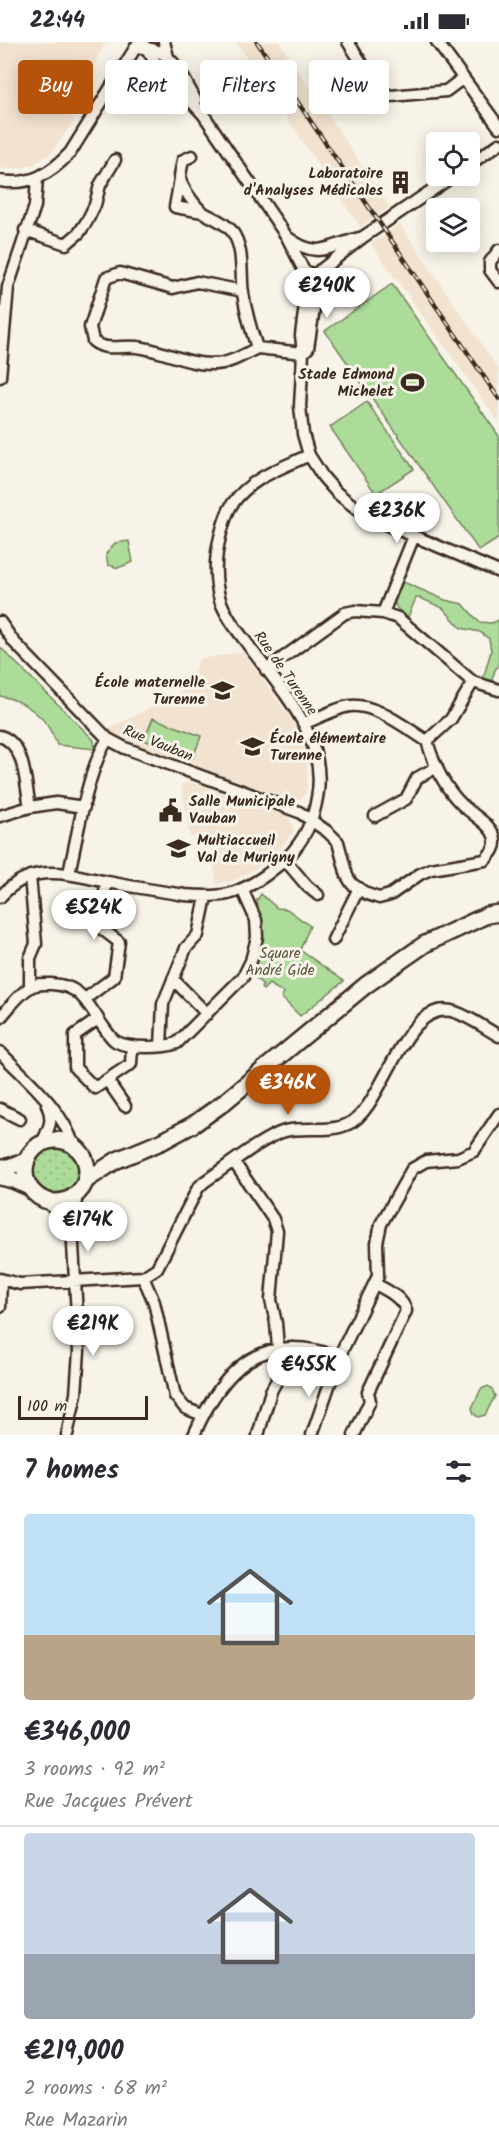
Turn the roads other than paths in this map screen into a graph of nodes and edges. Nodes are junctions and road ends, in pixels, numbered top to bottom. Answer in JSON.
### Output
{"nodes":[{"id":1,"x":164,"y":42,"type":"edge"},
{"id":2,"x":348,"y":42,"type":"edge"},
{"id":3,"x":437,"y":42,"type":"edge"},
{"id":4,"x":140,"y":45,"type":"edge"},
{"id":5,"x":168,"y":57,"type":"junction"},
{"id":6,"x":130,"y":60,"type":"edge"},
{"id":7,"x":153,"y":60,"type":"edge"},
{"id":8,"x":462,"y":79,"type":"junction"},
{"id":9,"x":105,"y":98,"type":"edge"},
{"id":10,"x":188,"y":98,"type":"edge"},
{"id":11,"x":200,"y":108,"type":"edge"},
{"id":12,"x":200,"y":111,"type":"edge"},
{"id":13,"x":203,"y":114,"type":"edge"},
{"id":14,"x":499,"y":128,"type":"edge"},
{"id":15,"x":499,"y":144,"type":"edge"},
{"id":16,"x":192,"y":156,"type":"dead end"},
{"id":17,"x":480,"y":157,"type":"edge"},
{"id":18,"x":115,"y":160,"type":"dead end"},
{"id":19,"x":37,"y":179,"type":"junction"},
{"id":20,"x":180,"y":179,"type":"junction"},
{"id":21,"x":0,"y":181,"type":"edge"},
{"id":22,"x":438,"y":186,"type":"edge"},
{"id":23,"x":203,"y":212,"type":"junction"},
{"id":24,"x":26,"y":230,"type":"junction"},
{"id":25,"x":287,"y":237,"type":"junction"},
{"id":26,"x":363,"y":237,"type":"junction"},
{"id":27,"x":499,"y":250,"type":"edge"},
{"id":28,"x":313,"y":251,"type":"junction"},
{"id":29,"x":302,"y":267,"type":"junction"},
{"id":30,"x":321,"y":270,"type":"junction"},
{"id":31,"x":499,"y":282,"type":"edge"},
{"id":32,"x":243,"y":291,"type":"junction"},
{"id":33,"x":257,"y":348,"type":"junction"},
{"id":34,"x":303,"y":353,"type":"junction"},
{"id":35,"x":0,"y":377,"type":"edge"},
{"id":36,"x":309,"y":455,"type":"junction"},
{"id":37,"x":414,"y":536,"type":"junction"},
{"id":38,"x":499,"y":572,"type":"edge"},
{"id":39,"x":383,"y":613,"type":"junction"},
{"id":40,"x":0,"y":622,"type":"edge"},
{"id":41,"x":266,"y":670,"type":"junction"},
{"id":42,"x":473,"y":682,"type":"junction"},
{"id":43,"x":499,"y":690,"type":"edge"},
{"id":44,"x":305,"y":723,"type":"junction"},
{"id":45,"x":0,"y":736,"type":"edge"},
{"id":46,"x":108,"y":739,"type":"junction"},
{"id":47,"x":427,"y":741,"type":"junction"},
{"id":48,"x":436,"y":767,"type":"junction"},
{"id":49,"x":30,"y":807,"type":"junction"},
{"id":50,"x":84,"y":807,"type":"junction"},
{"id":51,"x":0,"y":816,"type":"edge"},
{"id":52,"x":375,"y":816,"type":"dead end"},
{"id":53,"x":312,"y":820,"type":"junction"},
{"id":54,"x":285,"y":860,"type":"junction"},
{"id":55,"x":69,"y":873,"type":"junction"},
{"id":56,"x":30,"y":876,"type":"junction"},
{"id":57,"x":106,"y":882,"type":"junction"},
{"id":58,"x":359,"y":888,"type":"junction"},
{"id":59,"x":243,"y":891,"type":"junction"},
{"id":60,"x":318,"y":896,"type":"dead end"},
{"id":61,"x":0,"y":897,"type":"edge"},
{"id":62,"x":206,"y":897,"type":"junction"},
{"id":63,"x":499,"y":913,"type":"edge"},
{"id":64,"x":499,"y":920,"type":"edge"},
{"id":65,"x":460,"y":927,"type":"junction"},
{"id":66,"x":333,"y":940,"type":"dead end"},
{"id":67,"x":173,"y":979,"type":"junction"},
{"id":68,"x":30,"y":986,"type":"junction"},
{"id":69,"x":85,"y":999,"type":"junction"},
{"id":70,"x":207,"y":1014,"type":"junction"},
{"id":71,"x":0,"y":1018,"type":"edge"},
{"id":72,"x":98,"y":1019,"type":"junction"},
{"id":73,"x":499,"y":1036,"type":"edge"},
{"id":74,"x":132,"y":1046,"type":"junction"},
{"id":75,"x":161,"y":1046,"type":"junction"},
{"id":76,"x":0,"y":1052,"type":"edge"},
{"id":77,"x":107,"y":1080,"type":"junction"},
{"id":78,"x":45,"y":1099,"type":"junction"},
{"id":79,"x":125,"y":1106,"type":"dead end"},
{"id":80,"x":0,"y":1109,"type":"edge"},
{"id":81,"x":499,"y":1114,"type":"edge"},
{"id":82,"x":20,"y":1119,"type":"dead end"},
{"id":83,"x":42,"y":1143,"type":"junction"},
{"id":84,"x":78,"y":1150,"type":"junction"},
{"id":85,"x":117,"y":1160,"type":"junction"},
{"id":86,"x":26,"y":1161,"type":"junction"},
{"id":87,"x":234,"y":1162,"type":"junction"},
{"id":88,"x":0,"y":1167,"type":"edge"},
{"id":89,"x":0,"y":1177,"type":"edge"},
{"id":90,"x":85,"y":1181,"type":"junction"},
{"id":91,"x":29,"y":1187,"type":"junction"},
{"id":92,"x":76,"y":1194,"type":"junction"},
{"id":93,"x":46,"y":1201,"type":"junction"},
{"id":94,"x":72,"y":1227,"type":"junction"},
{"id":95,"x":143,"y":1276,"type":"junction"},
{"id":96,"x":1,"y":1280,"type":"edge"},
{"id":97,"x":75,"y":1281,"type":"junction"},
{"id":98,"x":375,"y":1284,"type":"junction"},
{"id":99,"x":0,"y":1307,"type":"edge"},
{"id":100,"x":278,"y":1348,"type":"junction"},
{"id":101,"x":292,"y":1348,"type":"junction"},
{"id":102,"x":339,"y":1357,"type":"junction"},
{"id":103,"x":202,"y":1415,"type":"junction"},
{"id":104,"x":67,"y":1435,"type":"edge"},
{"id":105,"x":194,"y":1435,"type":"edge"},
{"id":106,"x":258,"y":1435,"type":"edge"},
{"id":107,"x":312,"y":1435,"type":"edge"},
{"id":108,"x":354,"y":1435,"type":"edge"}],
"edges":[{"from":1,"to":5,"type":"street"},
{"from":2,"to":8,"type":"street"},
{"from":3,"to":8,"type":"street"},
{"from":4,"to":5,"type":"street"},
{"from":4,"to":6,"type":"street"},
{"from":4,"to":7,"type":"street"},
{"from":5,"to":11,"type":"street"},
{"from":8,"to":14,"type":"street"},
{"from":9,"to":19,"type":"street"},
{"from":10,"to":12,"type":"street"},
{"from":13,"to":25,"type":"street"},
{"from":15,"to":17,"type":"street"},
{"from":16,"to":20,"type":"street"},
{"from":18,"to":24,"type":"street"},
{"from":19,"to":21,"type":"street"},
{"from":19,"to":24,"type":"street"},
{"from":20,"to":23,"type":"street"},
{"from":20,"to":23,"type":"street"},
{"from":22,"to":26,"type":"street"},
{"from":23,"to":32,"type":"street"},
{"from":24,"to":35,"type":"street"},
{"from":25,"to":28,"type":"street"},
{"from":25,"to":29,"type":"street"},
{"from":26,"to":28,"type":"street"},
{"from":26,"to":30,"type":"street"},
{"from":27,"to":31,"type":"street"},
{"from":28,"to":29,"type":"street"},
{"from":28,"to":30,"type":"street"},
{"from":29,"to":30,"type":"street"},
{"from":29,"to":34,"type":"street"},
{"from":30,"to":34,"type":"street"},
{"from":32,"to":33,"type":"street"},
{"from":32,"to":33,"type":"street"},
{"from":33,"to":34,"type":"street"},
{"from":34,"to":36,"type":"street"},
{"from":36,"to":37,"type":"street"},
{"from":36,"to":41,"type":"street","name":"Rue de Turenne"},
{"from":37,"to":38,"type":"street"},
{"from":37,"to":39,"type":"street"},
{"from":39,"to":41,"type":"street"},
{"from":39,"to":42,"type":"street"},
{"from":40,"to":46,"type":"street","name":"Rue Vauban"},
{"from":41,"to":44,"type":"street","name":"Rue de Turenne"},
{"from":42,"to":43,"type":"street"},
{"from":42,"to":47,"type":"street"},
{"from":44,"to":47,"type":"street"},
{"from":44,"to":53,"type":"street","name":"Rue de Turenne"},
{"from":45,"to":49,"type":"street"},
{"from":46,"to":50,"type":"street"},
{"from":46,"to":53,"type":"street","name":"Rue Vauban"},
{"from":47,"to":48,"type":"street"},
{"from":48,"to":52,"type":"street"},
{"from":48,"to":58,"type":"street"},
{"from":49,"to":50,"type":"street"},
{"from":49,"to":51,"type":"street"},
{"from":50,"to":55,"type":"street"},
{"from":53,"to":54,"type":"street","name":"Rue de Turenne"},
{"from":53,"to":58,"type":"street","name":"Rue Vauban"},
{"from":54,"to":59,"type":"street","name":"Rue de Turenne"},
{"from":54,"to":60,"type":"street"},
{"from":55,"to":56,"type":"street","name":"Rue de Turenne"},
{"from":55,"to":57,"type":"street","name":"Rue de Turenne"},
{"from":56,"to":61,"type":"street","name":"Rue de Turenne"},
{"from":56,"to":68,"type":"street"},
{"from":57,"to":62,"type":"street","name":"Rue de Turenne"},
{"from":57,"to":69,"type":"street"},
{"from":58,"to":66,"type":"street"},
{"from":59,"to":62,"type":"street","name":"Rue de Turenne"},
{"from":59,"to":70,"type":"street"},
{"from":62,"to":67,"type":"street"},
{"from":63,"to":65,"type":"main road"},
{"from":64,"to":65,"type":"main road"},
{"from":65,"to":85,"type":"main road"},
{"from":67,"to":70,"type":"street"},
{"from":67,"to":75,"type":"street"},
{"from":68,"to":69,"type":"street"},
{"from":68,"to":71,"type":"street"},
{"from":69,"to":72,"type":"street"},
{"from":70,"to":75,"type":"street"},
{"from":72,"to":74,"type":"street"},
{"from":72,"to":77,"type":"street"},
{"from":73,"to":87,"type":"street"},
{"from":74,"to":75,"type":"street"},
{"from":74,"to":77,"type":"street"},
{"from":76,"to":78,"type":"street"},
{"from":77,"to":79,"type":"street"},
{"from":78,"to":83,"type":"street"},
{"from":78,"to":84,"type":"street"},
{"from":80,"to":82,"type":"street"},
{"from":81,"to":98,"type":"street"},
{"from":83,"to":84,"type":"main road"},
{"from":83,"to":86,"type":"main road"},
{"from":84,"to":85,"type":"main road"},
{"from":84,"to":90,"type":"main road"},
{"from":85,"to":90,"type":"main road"},
{"from":86,"to":88,"type":"main road"},
{"from":86,"to":91,"type":"main road"},
{"from":87,"to":95,"type":"street"},
{"from":87,"to":100,"type":"street"},
{"from":89,"to":91,"type":"main road"},
{"from":90,"to":92,"type":"main road"},
{"from":91,"to":93,"type":"main road"},
{"from":92,"to":93,"type":"main road"},
{"from":92,"to":94,"type":"street"},
{"from":93,"to":94,"type":"street"},
{"from":94,"to":97,"type":"street"},
{"from":95,"to":97,"type":"street"},
{"from":95,"to":103,"type":"street"},
{"from":96,"to":97,"type":"street"},
{"from":96,"to":99,"type":"street"},
{"from":97,"to":104,"type":"street"},
{"from":98,"to":102,"type":"street"},
{"from":98,"to":108,"type":"street"},
{"from":100,"to":101,"type":"street"},
{"from":100,"to":103,"type":"street"},
{"from":101,"to":102,"type":"street"},
{"from":101,"to":106,"type":"street"},
{"from":102,"to":107,"type":"street"},
{"from":103,"to":105,"type":"street"}]}
